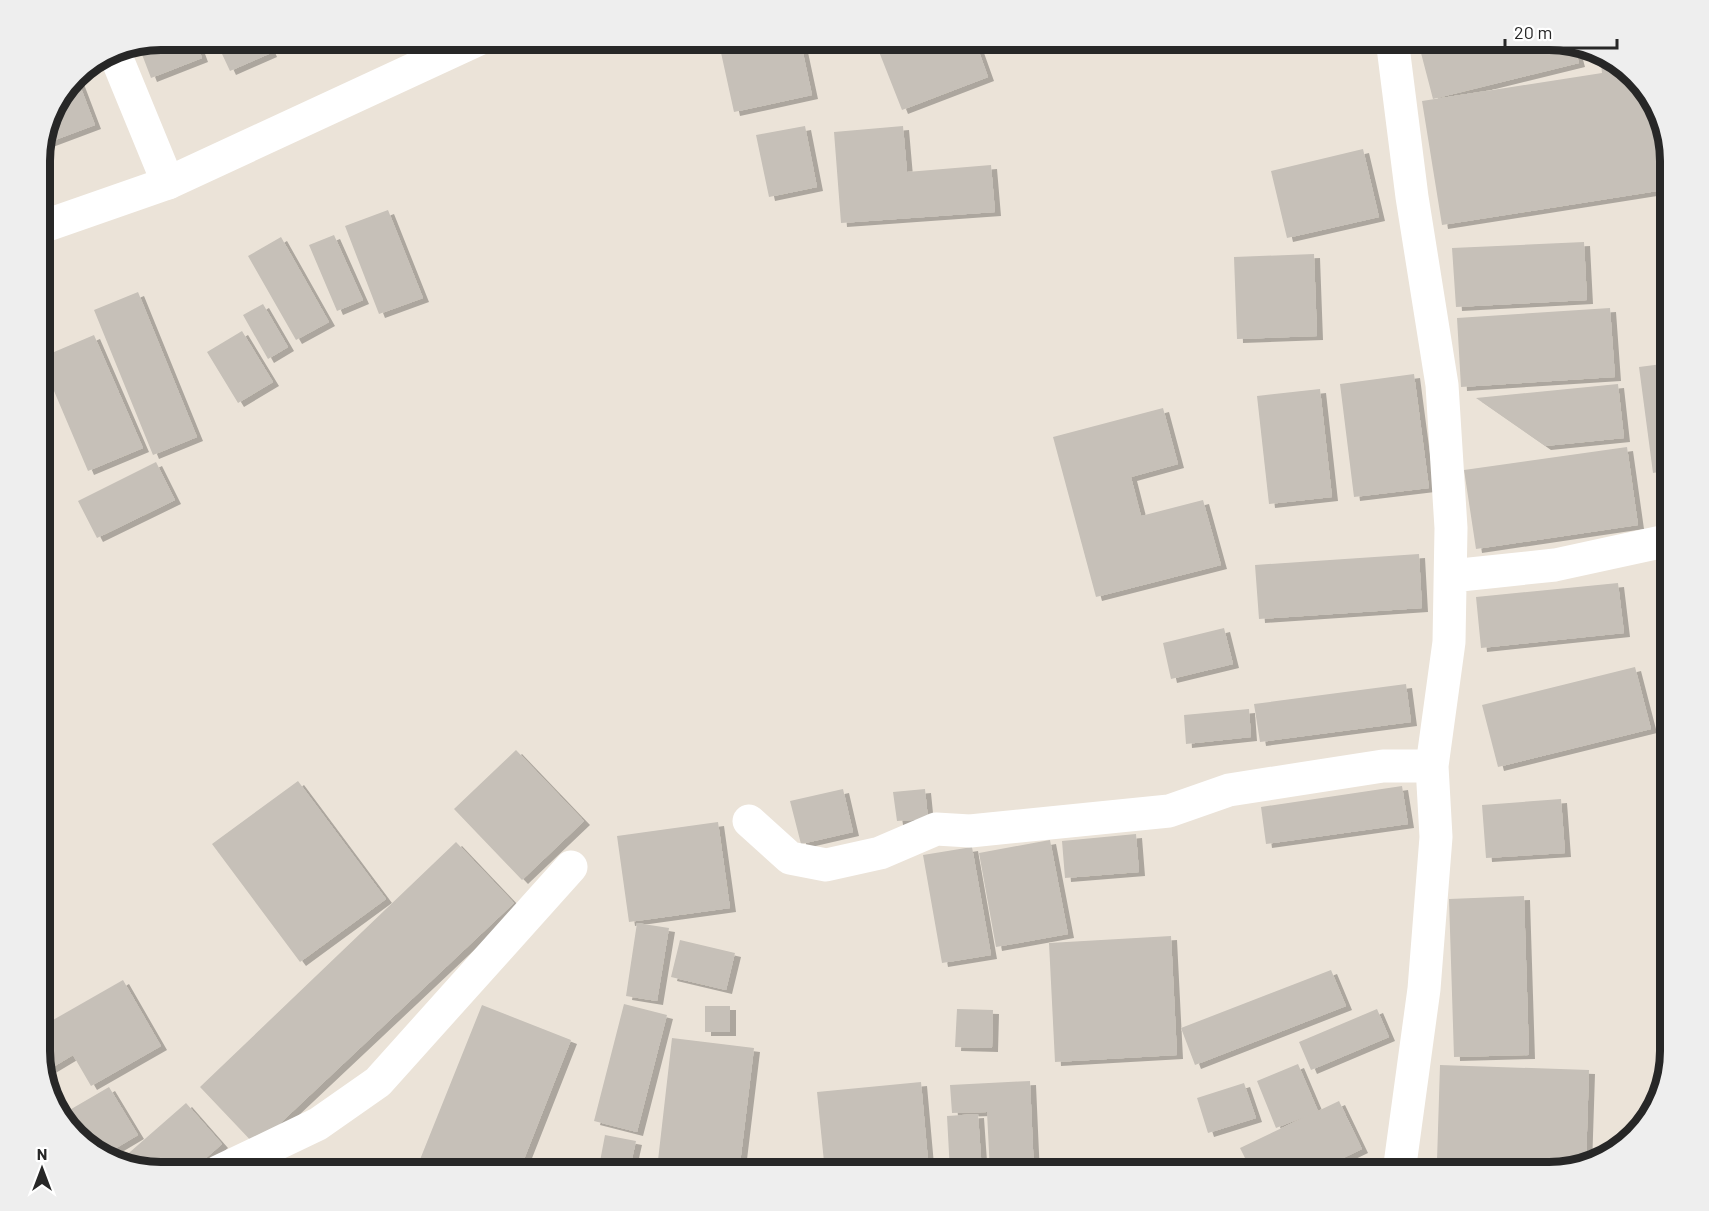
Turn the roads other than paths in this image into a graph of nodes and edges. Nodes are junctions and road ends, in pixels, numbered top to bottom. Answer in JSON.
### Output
{"nodes":[{"id":1,"x":450,"y":50,"type":"edge"},
{"id":2,"x":1393,"y":50,"type":"edge"},
{"id":3,"x":117,"y":59,"type":"edge"},
{"id":4,"x":168,"y":183,"type":"junction"},
{"id":5,"x":50,"y":224,"type":"edge"},
{"id":6,"x":1660,"y":542,"type":"edge"},
{"id":7,"x":1450,"y":576,"type":"junction"},
{"id":8,"x":1432,"y":765,"type":"junction"},
{"id":9,"x":748,"y":821,"type":"dead end"},
{"id":10,"x":571,"y":867,"type":"dead end"},
{"id":11,"x":239,"y":1162,"type":"edge"},
{"id":12,"x":1400,"y":1162,"type":"edge"}],
"edges":[{"from":1,"to":4,"type":"street"},
{"from":2,"to":7,"type":"street"},
{"from":3,"to":4,"type":"street"},
{"from":4,"to":5,"type":"street"},
{"from":6,"to":7,"type":"street"},
{"from":7,"to":8,"type":"street"},
{"from":8,"to":9,"type":"street"},
{"from":8,"to":12,"type":"street"},
{"from":10,"to":11,"type":"street"}]}
